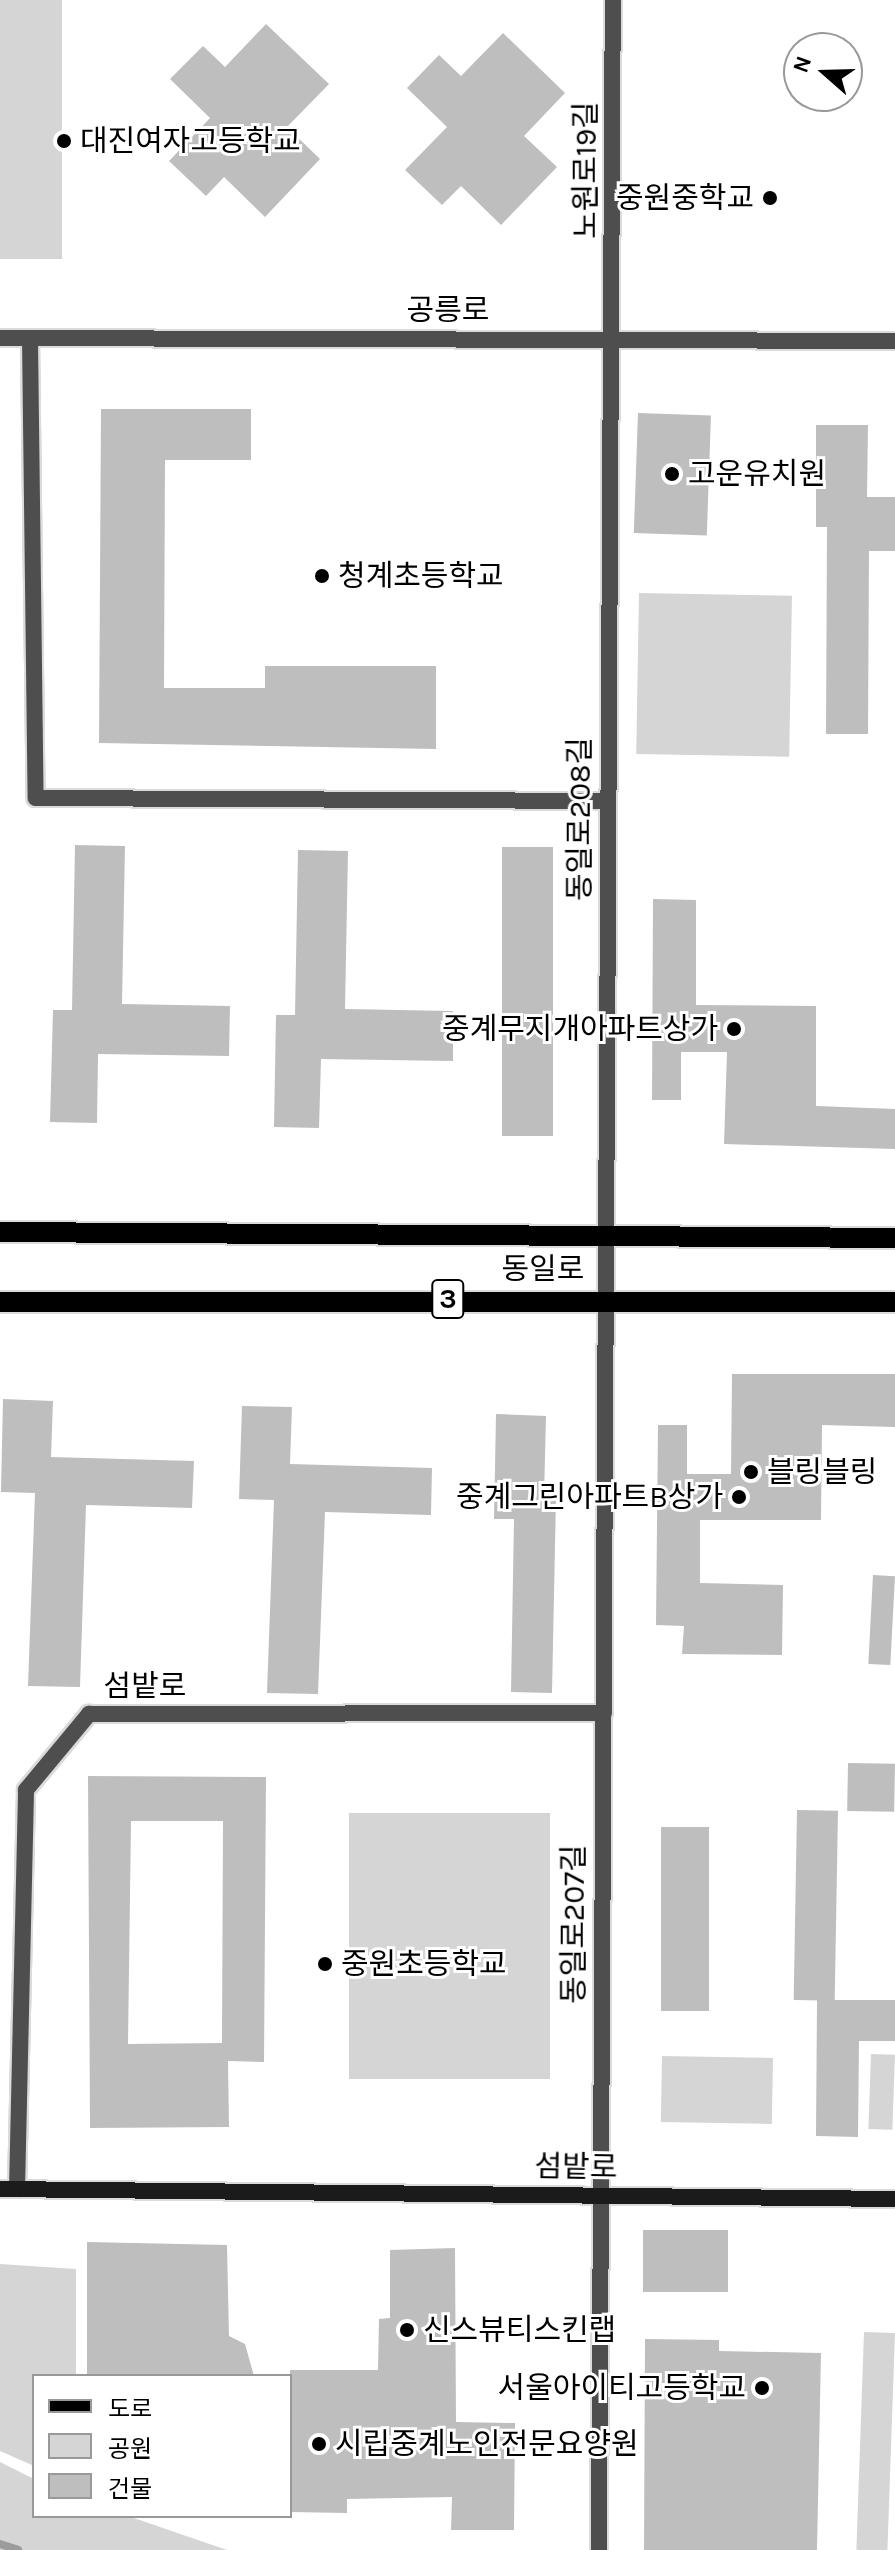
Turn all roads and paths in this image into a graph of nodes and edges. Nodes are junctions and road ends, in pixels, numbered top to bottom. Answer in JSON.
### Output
{"nodes":[{"id":1,"x":613,"y":0,"type":"edge"},
{"id":2,"x":0,"y":338,"type":"edge"},
{"id":3,"x":30,"y":339,"type":"junction"},
{"id":4,"x":614,"y":339,"type":"junction"},
{"id":5,"x":895,"y":341,"type":"edge"},
{"id":6,"x":607,"y":801,"type":"junction"},
{"id":7,"x":0,"y":1232,"type":"edge"},
{"id":8,"x":607,"y":1234,"type":"junction"},
{"id":9,"x":895,"y":1238,"type":"edge"},
{"id":10,"x":607,"y":1298,"type":"junction"},
{"id":11,"x":0,"y":1302,"type":"edge"},
{"id":12,"x":895,"y":1302,"type":"edge"},
{"id":13,"x":604,"y":1713,"type":"junction"},
{"id":14,"x":0,"y":2189,"type":"edge"},
{"id":15,"x":17,"y":2189,"type":"junction"},
{"id":16,"x":601,"y":2196,"type":"junction"},
{"id":17,"x":895,"y":2199,"type":"edge"},
{"id":18,"x":599,"y":2550,"type":"edge"}],
"edges":[{"from":1,"to":4,"type":"street","name":"노원로19길"},
{"from":2,"to":3,"type":"street","name":"공릉로"},
{"from":3,"to":4,"type":"street","name":"공릉로"},
{"from":3,"to":6,"type":"street"},
{"from":4,"to":5,"type":"street","name":"공릉로"},
{"from":4,"to":6,"type":"street","name":"동일로208길"},
{"from":6,"to":8,"type":"street","name":"동일로208길"},
{"from":7,"to":8,"type":"main road","name":"동일로","number":"3"},
{"from":8,"to":9,"type":"main road","name":"동일로","number":"3"},
{"from":8,"to":10,"type":"street","name":"동일로208길"},
{"from":10,"to":11,"type":"main road","name":"동일로","number":"3"},
{"from":10,"to":12,"type":"main road","name":"동일로","number":"3"},
{"from":10,"to":13,"type":"street","name":"동일로207길"},
{"from":13,"to":15,"type":"street","name":"섬밭로"},
{"from":13,"to":16,"type":"street","name":"동일로207길"},
{"from":14,"to":15,"type":"main road","name":"섬밭로"},
{"from":15,"to":16,"type":"main road","name":"섬밭로"},
{"from":16,"to":17,"type":"main road","name":"섬밭로"},
{"from":16,"to":18,"type":"street","name":"동일로207길"}]}
